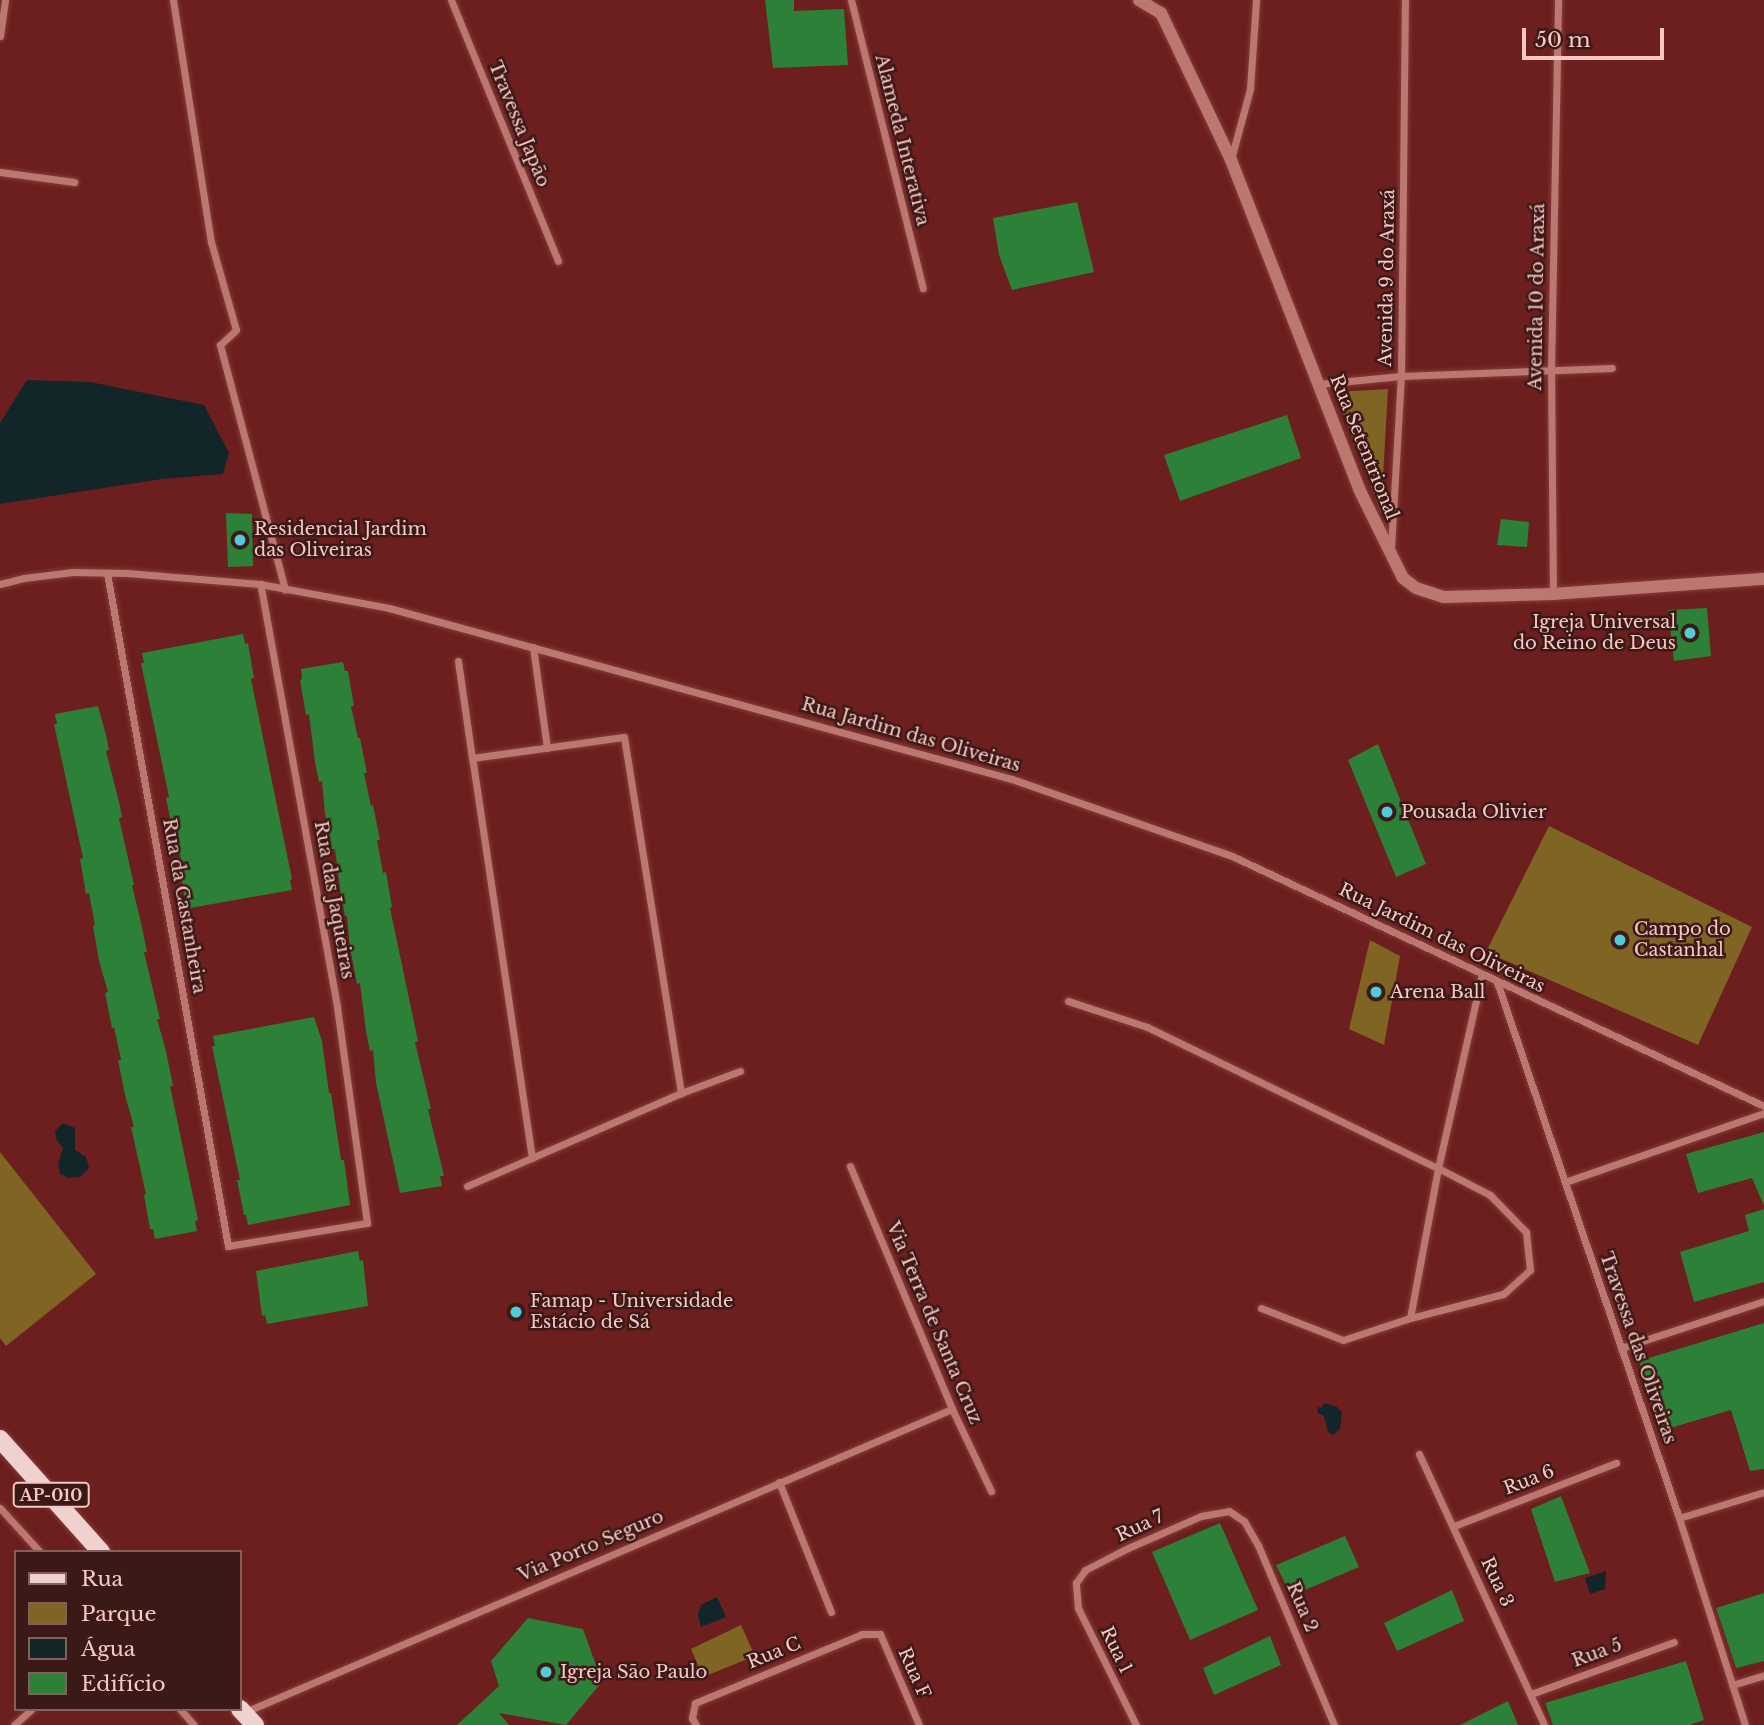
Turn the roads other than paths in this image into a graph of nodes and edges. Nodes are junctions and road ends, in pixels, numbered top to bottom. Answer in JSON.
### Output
{"nodes":[{"id":1,"x":5,"y":0,"type":"edge"},
{"id":2,"x":173,"y":0,"type":"edge"},
{"id":3,"x":452,"y":0,"type":"edge"},
{"id":4,"x":851,"y":0,"type":"edge"},
{"id":5,"x":1139,"y":0,"type":"edge"},
{"id":6,"x":1256,"y":0,"type":"edge"},
{"id":7,"x":1405,"y":0,"type":"edge"},
{"id":8,"x":1558,"y":0,"type":"edge"},
{"id":9,"x":0,"y":36,"type":"edge"},
{"id":10,"x":1231,"y":160,"type":"junction"},
{"id":11,"x":0,"y":172,"type":"edge"},
{"id":12,"x":74,"y":182,"type":"dead end"},
{"id":13,"x":558,"y":261,"type":"dead end"},
{"id":14,"x":923,"y":288,"type":"dead end"},
{"id":15,"x":1612,"y":368,"type":"dead end"},
{"id":16,"x":1551,"y":370,"type":"junction"},
{"id":17,"x":1401,"y":376,"type":"junction"},
{"id":18,"x":1319,"y":384,"type":"junction"},
{"id":19,"x":1391,"y":556,"type":"junction"},
{"id":20,"x":107,"y":573,"type":"junction"},
{"id":21,"x":1764,"y":579,"type":"edge"},
{"id":22,"x":0,"y":584,"type":"edge"},
{"id":23,"x":260,"y":584,"type":"junction"},
{"id":24,"x":285,"y":589,"type":"junction"},
{"id":25,"x":1553,"y":594,"type":"junction"},
{"id":26,"x":533,"y":647,"type":"junction"},
{"id":27,"x":458,"y":661,"type":"dead end"},
{"id":28,"x":548,"y":748,"type":"junction"},
{"id":29,"x":472,"y":758,"type":"junction"},
{"id":30,"x":1482,"y":974,"type":"junction"},
{"id":31,"x":1497,"y":982,"type":"junction"},
{"id":32,"x":1068,"y":1001,"type":"dead end"},
{"id":33,"x":740,"y":1071,"type":"dead end"},
{"id":34,"x":681,"y":1093,"type":"junction"},
{"id":35,"x":1764,"y":1106,"type":"edge"},
{"id":36,"x":1764,"y":1113,"type":"edge"},
{"id":37,"x":531,"y":1158,"type":"junction"},
{"id":38,"x":850,"y":1166,"type":"dead end"},
{"id":39,"x":1438,"y":1168,"type":"junction"},
{"id":40,"x":1565,"y":1182,"type":"junction"},
{"id":41,"x":467,"y":1185,"type":"dead end"},
{"id":42,"x":367,"y":1223,"type":"joint"},
{"id":43,"x":1764,"y":1301,"type":"edge"},
{"id":44,"x":1261,"y":1308,"type":"dead end"},
{"id":45,"x":1410,"y":1318,"type":"junction"},
{"id":46,"x":1621,"y":1348,"type":"junction"},
{"id":47,"x":952,"y":1409,"type":"junction"},
{"id":48,"x":0,"y":1439,"type":"edge"},
{"id":49,"x":1419,"y":1454,"type":"dead end"},
{"id":50,"x":1616,"y":1463,"type":"dead end"},
{"id":51,"x":779,"y":1482,"type":"junction"},
{"id":52,"x":991,"y":1491,"type":"dead end"},
{"id":53,"x":1764,"y":1492,"type":"edge"},
{"id":54,"x":0,"y":1508,"type":"edge"},
{"id":55,"x":1228,"y":1511,"type":"joint"},
{"id":56,"x":1679,"y":1518,"type":"junction"},
{"id":57,"x":1454,"y":1526,"type":"junction"},
{"id":58,"x":38,"y":1550,"type":"edge"},
{"id":59,"x":99,"y":1550,"type":"edge"},
{"id":60,"x":1076,"y":1586,"type":"joint"},
{"id":61,"x":831,"y":1612,"type":"dead end"},
{"id":62,"x":880,"y":1634,"type":"joint"},
{"id":63,"x":1674,"y":1642,"type":"dead end"},
{"id":64,"x":1764,"y":1675,"type":"edge"},
{"id":65,"x":1732,"y":1685,"type":"junction"},
{"id":66,"x":1531,"y":1694,"type":"junction"},
{"id":67,"x":30,"y":1711,"type":"edge"},
{"id":68,"x":182,"y":1711,"type":"edge"},
{"id":69,"x":246,"y":1715,"type":"edge"},
{"id":70,"x":694,"y":1721,"type":"edge"},
{"id":71,"x":14,"y":1725,"type":"edge"},
{"id":72,"x":194,"y":1725,"type":"edge"},
{"id":73,"x":919,"y":1725,"type":"edge"},
{"id":74,"x":1136,"y":1725,"type":"edge"},
{"id":75,"x":1334,"y":1725,"type":"edge"},
{"id":76,"x":1544,"y":1725,"type":"edge"},
{"id":77,"x":1745,"y":1725,"type":"edge"}],
"edges":[{"from":1,"to":9,"type":"street"},
{"from":2,"to":24,"type":"street"},
{"from":3,"to":13,"type":"street","name":"Travessa Japão"},
{"from":4,"to":14,"type":"street","name":"Alameda Interativa"},
{"from":5,"to":10,"type":"street","name":"Rua Setentrional"},
{"from":6,"to":10,"type":"street"},
{"from":7,"to":17,"type":"street","name":"Avenida 9 do Araxá"},
{"from":8,"to":16,"type":"street","name":"Avenida 10 do Araxá"},
{"from":10,"to":18,"type":"street","name":"Rua Setentrional"},
{"from":11,"to":12,"type":"street"},
{"from":15,"to":16,"type":"street"},
{"from":16,"to":17,"type":"street"},
{"from":16,"to":25,"type":"street","name":"Avenida 10 do Araxá"},
{"from":17,"to":18,"type":"street"},
{"from":17,"to":19,"type":"street","name":"Avenida 9 do Araxá"},
{"from":18,"to":19,"type":"street","name":"Rua Setentrional"},
{"from":19,"to":25,"type":"street","name":"Rua Setentrional"},
{"from":20,"to":22,"type":"street","name":"Rua Jardim das Oliveiras"},
{"from":20,"to":23,"type":"street","name":"Rua Jardim das Oliveiras"},
{"from":20,"to":42,"type":"street","name":"Rua da Castanheira"},
{"from":21,"to":25,"type":"street","name":"Rua Setentrional"},
{"from":23,"to":24,"type":"street","name":"Rua Jardim das Oliveiras"},
{"from":23,"to":42,"type":"street","name":"Rua das Jaqueiras"},
{"from":24,"to":26,"type":"street","name":"Rua Jardim das Oliveiras"},
{"from":26,"to":28,"type":"street"},
{"from":26,"to":30,"type":"street","name":"Rua Jardim das Oliveiras"},
{"from":27,"to":29,"type":"street"},
{"from":28,"to":29,"type":"street"},
{"from":28,"to":34,"type":"street"},
{"from":29,"to":37,"type":"street"},
{"from":30,"to":31,"type":"street","name":"Rua Jardim das Oliveiras"},
{"from":30,"to":39,"type":"street"},
{"from":31,"to":35,"type":"street","name":"Rua Jardim das Oliveiras"},
{"from":31,"to":40,"type":"street","name":"Travessa das Oliveiras"},
{"from":32,"to":39,"type":"street"},
{"from":33,"to":34,"type":"street"},
{"from":34,"to":37,"type":"street"},
{"from":36,"to":40,"type":"street"},
{"from":37,"to":41,"type":"street"},
{"from":38,"to":47,"type":"street","name":"Via Terra de Santa Cruz"},
{"from":39,"to":45,"type":"street"},
{"from":39,"to":45,"type":"street"},
{"from":40,"to":46,"type":"street","name":"Travessa das Oliveiras"},
{"from":43,"to":46,"type":"street"},
{"from":44,"to":45,"type":"street"},
{"from":46,"to":56,"type":"street","name":"Travessa das Oliveiras"},
{"from":47,"to":51,"type":"street","name":"Via Porto Seguro"},
{"from":47,"to":52,"type":"street","name":"Via Terra de Santa Cruz"},
{"from":48,"to":59,"type":"main road","number":"AP-010"},
{"from":49,"to":57,"type":"street","name":"Rua 3"},
{"from":50,"to":57,"type":"street","name":"Rua 6"},
{"from":51,"to":61,"type":"street"},
{"from":51,"to":69,"type":"street","name":"Via Porto Seguro"},
{"from":53,"to":56,"type":"street"},
{"from":54,"to":58,"type":"street"},
{"from":55,"to":60,"type":"street","name":"Rua 7"},
{"from":55,"to":75,"type":"street","name":"Rua 2"},
{"from":56,"to":65,"type":"street","name":"Travessa das Oliveiras"},
{"from":57,"to":66,"type":"street","name":"Rua 3"},
{"from":60,"to":74,"type":"street","name":"Rua 1"},
{"from":62,"to":70,"type":"street","name":"Rua C"},
{"from":62,"to":73,"type":"street","name":"Rua F"},
{"from":63,"to":66,"type":"street","name":"Rua 5"},
{"from":64,"to":65,"type":"street"},
{"from":65,"to":77,"type":"street","name":"Travessa das Oliveiras"},
{"from":66,"to":76,"type":"street","name":"Rua 3"},
{"from":67,"to":71,"type":"street"},
{"from":68,"to":72,"type":"street"}]}
